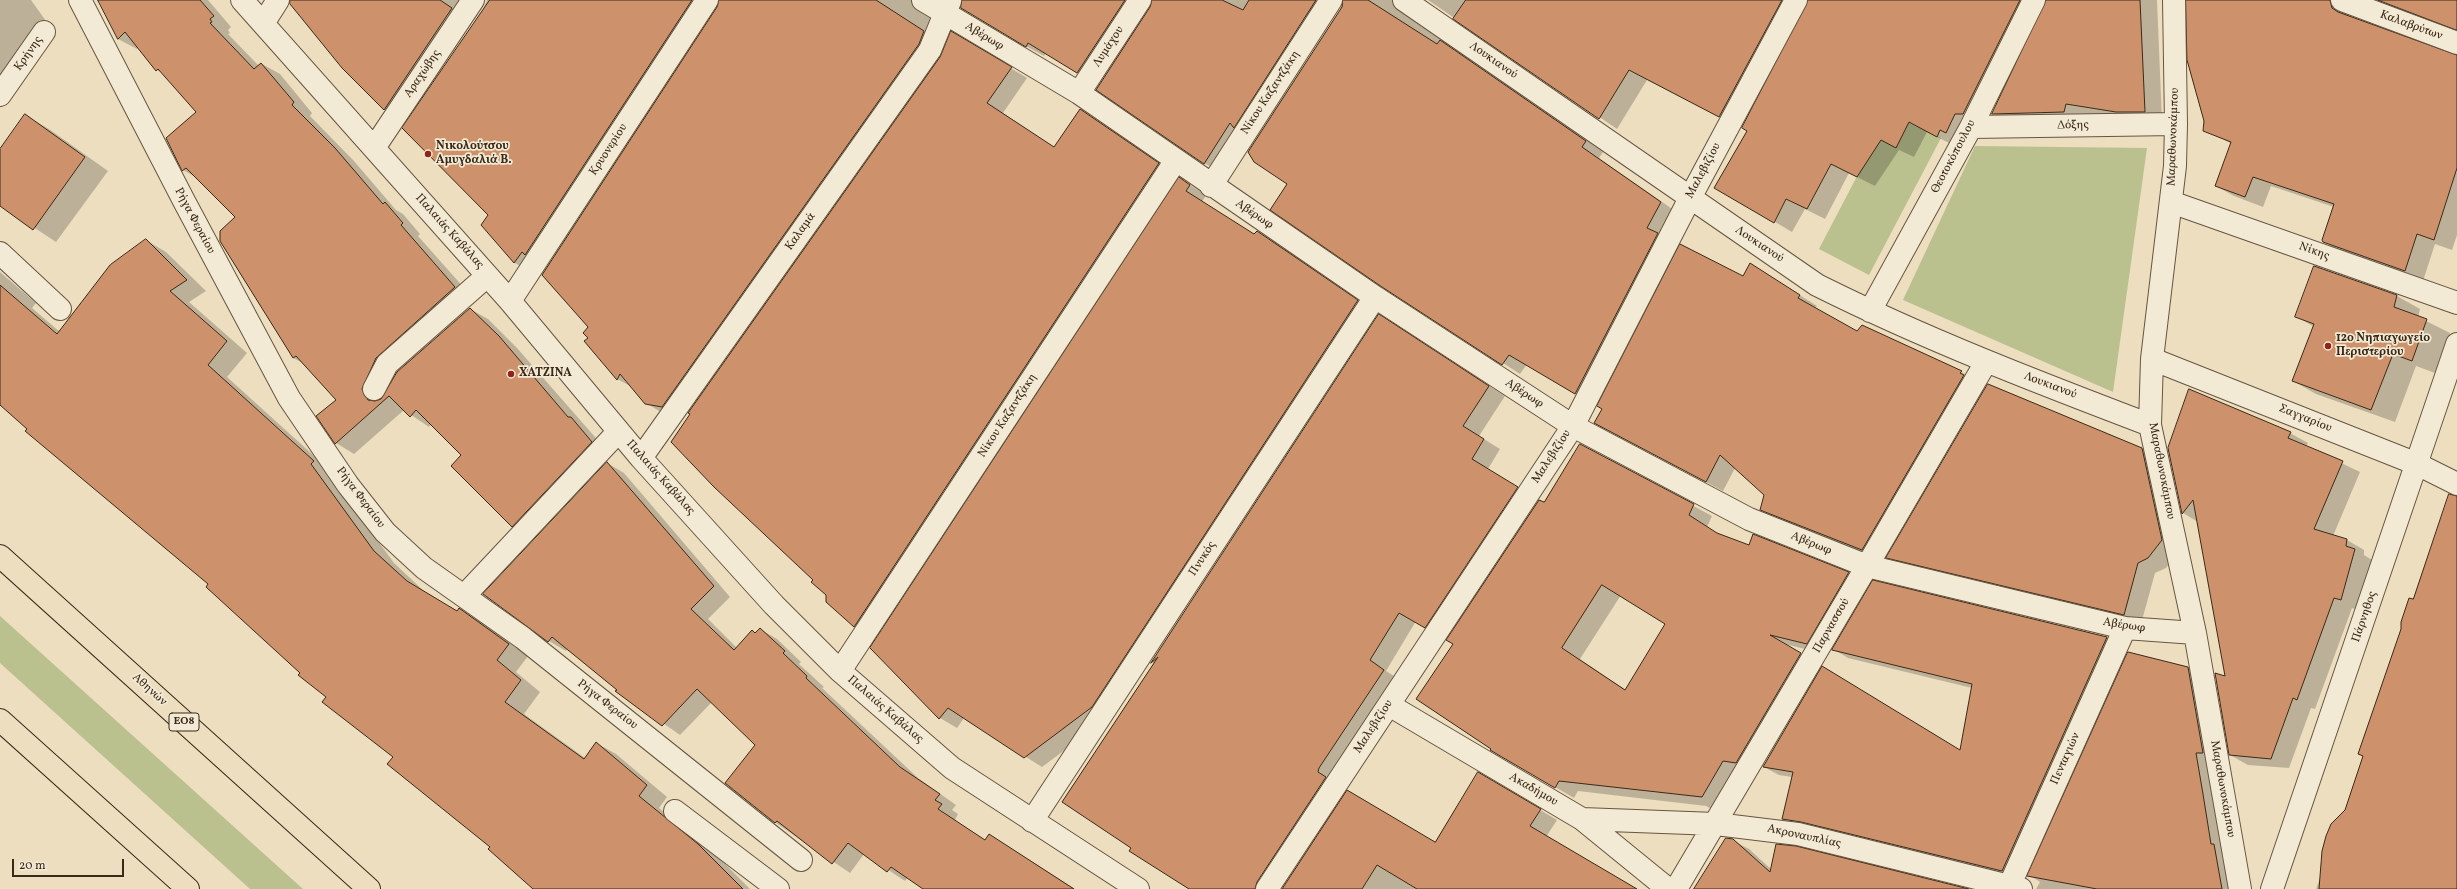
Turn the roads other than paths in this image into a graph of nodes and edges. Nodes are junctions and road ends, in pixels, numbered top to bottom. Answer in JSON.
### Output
{"nodes":[{"id":1,"x":80,"y":0,"type":"edge"},
{"id":2,"x":242,"y":0,"type":"edge"},
{"id":3,"x":278,"y":0,"type":"edge"},
{"id":4,"x":473,"y":0,"type":"edge"},
{"id":5,"x":707,"y":0,"type":"edge"},
{"id":6,"x":923,"y":0,"type":"edge"},
{"id":7,"x":1140,"y":0,"type":"edge"},
{"id":8,"x":1331,"y":0,"type":"edge"},
{"id":9,"x":1404,"y":0,"type":"edge"},
{"id":10,"x":1796,"y":0,"type":"edge"},
{"id":11,"x":2034,"y":0,"type":"edge"},
{"id":12,"x":2174,"y":0,"type":"edge"},
{"id":13,"x":2342,"y":0,"type":"edge"},
{"id":14,"x":949,"y":7,"type":"edge"},
{"id":15,"x":264,"y":22,"type":"junction"},
{"id":16,"x":44,"y":32,"type":"dead end"},
{"id":17,"x":2457,"y":43,"type":"edge"},
{"id":18,"x":1079,"y":93,"type":"junction"},
{"id":19,"x":0,"y":95,"type":"edge"},
{"id":20,"x":2176,"y":124,"type":"junction"},
{"id":21,"x":1970,"y":127,"type":"junction"},
{"id":22,"x":374,"y":148,"type":"junction"},
{"id":23,"x":1176,"y":160,"type":"junction"},
{"id":24,"x":1211,"y":186,"type":"junction"},
{"id":25,"x":1690,"y":198,"type":"junction"},
{"id":26,"x":2171,"y":202,"type":"junction"},
{"id":27,"x":0,"y":253,"type":"edge"},
{"id":28,"x":487,"y":276,"type":"junction"},
{"id":29,"x":1375,"y":297,"type":"junction"},
{"id":30,"x":510,"y":301,"type":"junction"},
{"id":31,"x":2457,"y":303,"type":"edge"},
{"id":32,"x":60,"y":309,"type":"dead end"},
{"id":33,"x":1870,"y":311,"type":"junction"},
{"id":34,"x":2457,"y":344,"type":"edge"},
{"id":35,"x":2152,"y":359,"type":"junction"},
{"id":36,"x":1986,"y":362,"type":"junction"},
{"id":37,"x":374,"y":389,"type":"dead end"},
{"id":38,"x":2150,"y":425,"type":"junction"},
{"id":39,"x":1573,"y":426,"type":"junction"},
{"id":40,"x":618,"y":432,"type":"junction"},
{"id":41,"x":641,"y":458,"type":"junction"},
{"id":42,"x":2417,"y":464,"type":"junction"},
{"id":43,"x":2457,"y":484,"type":"edge"},
{"id":44,"x":0,"y":556,"type":"edge"},
{"id":45,"x":1867,"y":566,"type":"junction"},
{"id":46,"x":464,"y":596,"type":"junction"},
{"id":47,"x":2125,"y":628,"type":"junction"},
{"id":48,"x":2194,"y":633,"type":"junction"},
{"id":49,"x":840,"y":671,"type":"junction"},
{"id":50,"x":1389,"y":705,"type":"junction"},
{"id":51,"x":0,"y":720,"type":"edge"},
{"id":52,"x":675,"y":811,"type":"dead end"},
{"id":53,"x":1582,"y":819,"type":"junction"},
{"id":54,"x":1032,"y":821,"type":"junction"},
{"id":55,"x":1716,"y":824,"type":"junction"},
{"id":56,"x":801,"y":860,"type":"dead end"},
{"id":57,"x":2013,"y":888,"type":"edge"},
{"id":58,"x":188,"y":889,"type":"edge"},
{"id":59,"x":369,"y":889,"type":"edge"},
{"id":60,"x":778,"y":889,"type":"edge"},
{"id":61,"x":1138,"y":889,"type":"edge"},
{"id":62,"x":1267,"y":889,"type":"edge"},
{"id":63,"x":1668,"y":889,"type":"edge"},
{"id":64,"x":1676,"y":889,"type":"edge"},
{"id":65,"x":2240,"y":889,"type":"edge"},
{"id":66,"x":2272,"y":889,"type":"edge"}],
"edges":[{"from":1,"to":46,"type":"street","name":"Ρήγα Φεραίου"},
{"from":2,"to":15,"type":"street","name":"Παλαιάς Καβάλας"},
{"from":3,"to":15,"type":"street"},
{"from":4,"to":22,"type":"street","name":"Αραχώβης"},
{"from":5,"to":30,"type":"street","name":"Κρυονερίου"},
{"from":6,"to":14,"type":"street","name":"Αβέρωφ"},
{"from":7,"to":18,"type":"street","name":"Λυμάχου"},
{"from":8,"to":24,"type":"street","name":"Νίκου Καζαντζάκη"},
{"from":9,"to":25,"type":"street","name":"Λουκιανού"},
{"from":10,"to":25,"type":"street","name":"Μαλεβιζίου"},
{"from":11,"to":21,"type":"street","name":"Θεοτοκόπουλου"},
{"from":12,"to":20,"type":"street","name":"Μαραθωνοκάμπου"},
{"from":13,"to":17,"type":"street","name":"Καλαβρύτων"},
{"from":14,"to":18,"type":"street","name":"Αβέρωφ"},
{"from":14,"to":41,"type":"street","name":"Καλαμά"},
{"from":15,"to":22,"type":"street","name":"Παλαιάς Καβάλας"},
{"from":16,"to":19,"type":"street","name":"Κρήνης"},
{"from":18,"to":23,"type":"street","name":"Αβέρωφ"},
{"from":20,"to":21,"type":"street","name":"Δόξης"},
{"from":20,"to":26,"type":"street","name":"Μαραθωνοκάμπου"},
{"from":21,"to":33,"type":"street","name":"Θεοτοκόπουλου"},
{"from":22,"to":28,"type":"street","name":"Παλαιάς Καβάλας"},
{"from":23,"to":24,"type":"street","name":"Αβέρωφ"},
{"from":23,"to":49,"type":"street","name":"Νίκου Καζαντζάκη"},
{"from":24,"to":29,"type":"street","name":"Αβέρωφ"},
{"from":25,"to":33,"type":"street","name":"Λουκιανού"},
{"from":25,"to":39,"type":"street","name":"Μαλεβιζίου"},
{"from":26,"to":31,"type":"street","name":"Νίκης"},
{"from":26,"to":35,"type":"street","name":"Μαραθωνοκάμπου"},
{"from":27,"to":32,"type":"street"},
{"from":28,"to":30,"type":"street","name":"Παλαιάς Καβάλας"},
{"from":28,"to":37,"type":"street"},
{"from":29,"to":39,"type":"street","name":"Αβέρωφ"},
{"from":29,"to":54,"type":"street","name":"Πνυκός"},
{"from":30,"to":40,"type":"street","name":"Παλαιάς Καβάλας"},
{"from":33,"to":36,"type":"street","name":"Λουκιανού"},
{"from":34,"to":42,"type":"street","name":"Πάρνηθος"},
{"from":35,"to":38,"type":"street","name":"Μαραθωνοκάμπου"},
{"from":35,"to":42,"type":"street","name":"Σαγγαρίου"},
{"from":36,"to":38,"type":"street","name":"Λουκιανού"},
{"from":36,"to":45,"type":"street","name":"Παρνασσού"},
{"from":38,"to":48,"type":"street","name":"Μαραθωνοκάμπου"},
{"from":39,"to":45,"type":"street","name":"Αβέρωφ"},
{"from":39,"to":50,"type":"street","name":"Μαλεβιζίου"},
{"from":40,"to":41,"type":"street","name":"Παλαιάς Καβάλας"},
{"from":40,"to":46,"type":"street"},
{"from":41,"to":49,"type":"street","name":"Παλαιάς Καβάλας"},
{"from":42,"to":43,"type":"street","name":"Σαγγαρίου"},
{"from":42,"to":66,"type":"street","name":"Πάρνηθος"},
{"from":44,"to":59,"type":"highway","name":"Αθηνών","number":"ΕΟ8"},
{"from":45,"to":47,"type":"street","name":"Αβέρωφ"},
{"from":45,"to":55,"type":"street","name":"Παρνασσού"},
{"from":46,"to":56,"type":"street","name":"Ρήγα Φεραίου"},
{"from":47,"to":48,"type":"street","name":"Αβέρωφ"},
{"from":47,"to":57,"type":"street","name":"Πενταγιών"},
{"from":48,"to":65,"type":"street","name":"Μαραθωνοκάμπου"},
{"from":49,"to":54,"type":"street","name":"Παλαιάς Καβάλας"},
{"from":50,"to":53,"type":"street","name":"Ακαδήμου"},
{"from":50,"to":62,"type":"street","name":"Μαλεβιζίου"},
{"from":51,"to":58,"type":"highway"},
{"from":52,"to":60,"type":"street"},
{"from":53,"to":55,"type":"street","name":"Ακροναυπλίας"},
{"from":53,"to":63,"type":"street","name":"Ακαδήμου"},
{"from":54,"to":61,"type":"street","name":"Παλαιάς Καβάλας"},
{"from":55,"to":57,"type":"street","name":"Ακροναυπλίας"},
{"from":55,"to":64,"type":"street","name":"Παρνασσού"}]}
